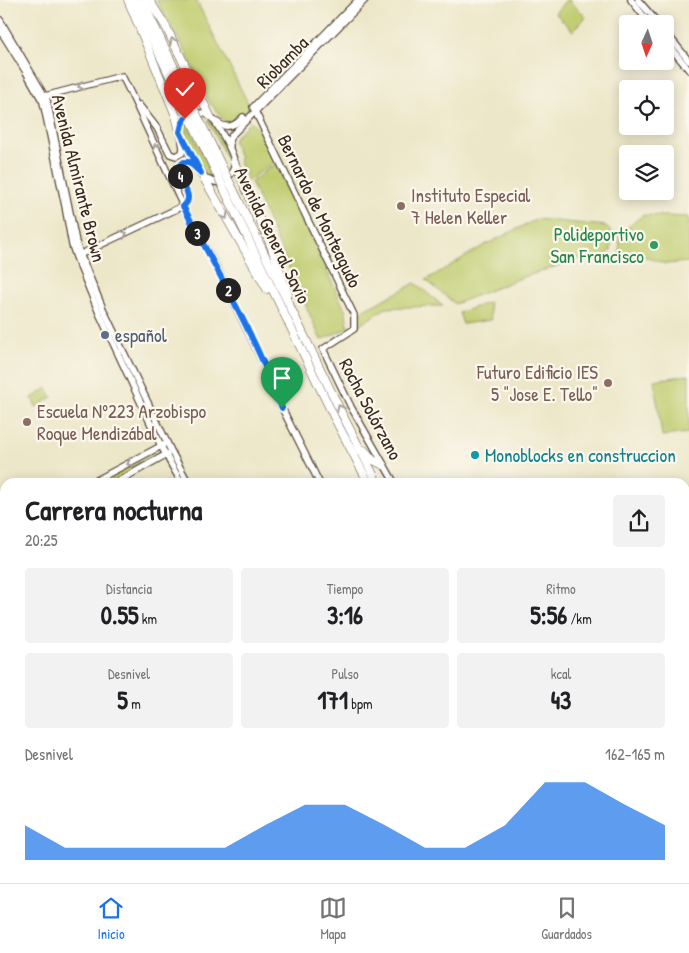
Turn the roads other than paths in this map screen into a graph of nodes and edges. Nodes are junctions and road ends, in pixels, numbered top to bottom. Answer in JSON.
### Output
{"nodes":[{"id":1,"x":128,"y":0,"type":"edge"},
{"id":2,"x":134,"y":0,"type":"edge"},
{"id":3,"x":142,"y":0,"type":"edge"},
{"id":4,"x":148,"y":0,"type":"edge"},
{"id":5,"x":358,"y":0,"type":"edge"},
{"id":6,"x":365,"y":0,"type":"edge"},
{"id":7,"x":631,"y":0,"type":"edge"},
{"id":8,"x":638,"y":0,"type":"edge"},
{"id":9,"x":643,"y":15,"type":"edge"},
{"id":10,"x":651,"y":15,"type":"edge"},
{"id":11,"x":0,"y":20,"type":"edge"},
{"id":12,"x":0,"y":30,"type":"edge"},
{"id":13,"x":674,"y":42,"type":"edge"},
{"id":14,"x":674,"y":52,"type":"edge"},
{"id":15,"x":689,"y":60,"type":"edge"},
{"id":16,"x":689,"y":70,"type":"edge"},
{"id":17,"x":43,"y":96,"type":"junction"},
{"id":18,"x":132,"y":96,"type":"junction"},
{"id":19,"x":186,"y":101,"type":"junction"},
{"id":20,"x":253,"y":109,"type":"junction"},
{"id":21,"x":210,"y":117,"type":"junction"},
{"id":22,"x":181,"y":134,"type":"junction"},
{"id":23,"x":230,"y":150,"type":"junction"},
{"id":24,"x":234,"y":162,"type":"junction"},
{"id":25,"x":201,"y":173,"type":"junction"},
{"id":26,"x":229,"y":190,"type":"junction"},
{"id":27,"x":183,"y":206,"type":"junction"},
{"id":28,"x":78,"y":256,"type":"junction"},
{"id":29,"x":298,"y":324,"type":"junction"},
{"id":30,"x":298,"y":341,"type":"junction"},
{"id":31,"x":323,"y":349,"type":"joint"},
{"id":32,"x":354,"y":438,"type":"junction"},
{"id":33,"x":164,"y":445,"type":"junction"},
{"id":34,"x":168,"y":453,"type":"junction"},
{"id":35,"x":383,"y":465,"type":"junction"},
{"id":36,"x":101,"y":478,"type":"edge"},
{"id":37,"x":124,"y":478,"type":"edge"},
{"id":38,"x":179,"y":478,"type":"edge"},
{"id":39,"x":185,"y":478,"type":"edge"},
{"id":40,"x":317,"y":478,"type":"edge"},
{"id":41,"x":366,"y":478,"type":"edge"},
{"id":42,"x":375,"y":478,"type":"edge"},
{"id":43,"x":391,"y":478,"type":"edge"}],
"edges":[{"from":1,"to":22,"type":"highway"},
{"from":2,"to":19,"type":"highway","name":"Avenida General Savio"},
{"from":3,"to":19,"type":"highway","name":"Avenida General Savio"},
{"from":21,"to":4,"type":"highway","one_way":true},
{"from":5,"to":20,"type":"main road","name":"Riobamba"},
{"from":6,"to":20,"type":"main road","name":"Riobamba"},
{"from":7,"to":9,"type":"main road"},
{"from":8,"to":10,"type":"main road"},
{"from":11,"to":17,"type":"main road","name":"Avenida Almirante Brown"},
{"from":12,"to":17,"type":"main road","name":"Avenida Almirante Brown"},
{"from":13,"to":15,"type":"main road"},
{"from":14,"to":16,"type":"main road"},
{"from":18,"to":17,"type":"main road","one_way":true},
{"from":17,"to":28,"type":"main road","name":"Avenida Almirante Brown"},
{"from":18,"to":22,"type":"main road"},
{"from":27,"to":18,"type":"main road","one_way":true},
{"from":19,"to":26,"type":"highway","name":"Avenida General Savio","bridge":true},
{"from":20,"to":21,"type":"main road","name":"Riobamba"},
{"from":20,"to":23,"type":"main road","name":"Riobamba"},
{"from":20,"to":31,"type":"main road","name":"Bernardo de Monteagudo"},
{"from":21,"to":22,"type":"main road"},
{"from":21,"to":23,"type":"main road"},
{"from":22,"to":25,"type":"main road"},
{"from":23,"to":24,"type":"main road"},
{"from":24,"to":25,"type":"main road"},
{"from":24,"to":29,"type":"highway"},
{"from":25,"to":27,"type":"main road"},
{"from":25,"to":30,"type":"highway","one_way":true},
{"from":26,"to":29,"type":"highway","name":"Avenida General Savio"},
{"from":26,"to":30,"type":"highway","name":"Avenida General Savio"},
{"from":28,"to":27,"type":"main road","one_way":true},
{"from":27,"to":40,"type":"main road"},
{"from":28,"to":33,"type":"main road","name":"Avenida Almirante Brown"},
{"from":32,"to":29,"type":"highway","name":"Avenida General Savio","one_way":true},
{"from":30,"to":41,"type":"highway","name":"Avenida General Savio"},
{"from":31,"to":35,"type":"main road","name":"Rocha Solórzano"},
{"from":32,"to":35,"type":"highway"},
{"from":32,"to":42,"type":"highway","name":"Avenida General Savio"},
{"from":33,"to":34,"type":"main road","name":"Avenida Almirante Brown"},
{"from":33,"to":36,"type":"main road","one_way":true},
{"from":34,"to":37,"type":"main road"},
{"from":34,"to":38,"type":"main road","name":"Avenida Almirante Brown"},
{"from":34,"to":39,"type":"main road","name":"Avenida Almirante Brown"},
{"from":35,"to":43,"type":"main road","name":"Rocha Solórzano"}]}
